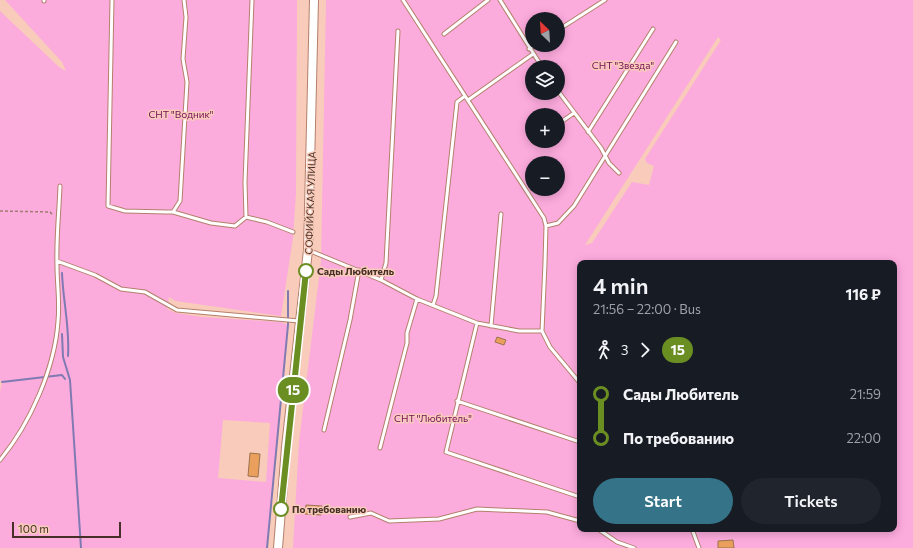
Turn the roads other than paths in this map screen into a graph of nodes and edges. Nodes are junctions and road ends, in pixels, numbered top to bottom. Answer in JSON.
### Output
{"nodes":[{"id":1,"x":112,"y":0,"type":"edge"},
{"id":2,"x":184,"y":0,"type":"edge"},
{"id":3,"x":252,"y":0,"type":"edge"},
{"id":4,"x":314,"y":0,"type":"edge"},
{"id":5,"x":402,"y":0,"type":"edge"},
{"id":6,"x":488,"y":0,"type":"edge"},
{"id":7,"x":500,"y":0,"type":"edge"},
{"id":8,"x":604,"y":0,"type":"edge"},
{"id":9,"x":565,"y":25,"type":"edge"},
{"id":10,"x":653,"y":29,"type":"dead end"},
{"id":11,"x":398,"y":31,"type":"dead end"},
{"id":12,"x":444,"y":34,"type":"dead end"},
{"id":13,"x":525,"y":41,"type":"edge"},
{"id":14,"x":676,"y":42,"type":"dead end"},
{"id":15,"x":533,"y":54,"type":"joint"},
{"id":16,"x":537,"y":60,"type":"edge"},
{"id":17,"x":465,"y":96,"type":"junction"},
{"id":18,"x":468,"y":100,"type":"junction"},
{"id":19,"x":565,"y":100,"type":"edge"},
{"id":20,"x":574,"y":113,"type":"junction"},
{"id":21,"x":565,"y":119,"type":"edge"},
{"id":22,"x":588,"y":132,"type":"junction"},
{"id":23,"x":604,"y":156,"type":"junction"},
{"id":24,"x":619,"y":173,"type":"dead end"},
{"id":25,"x":60,"y":186,"type":"dead end"},
{"id":26,"x":173,"y":212,"type":"junction"},
{"id":27,"x":501,"y":214,"type":"dead end"},
{"id":28,"x":246,"y":217,"type":"junction"},
{"id":29,"x":546,"y":226,"type":"junction"},
{"id":30,"x":293,"y":232,"type":"dead end"},
{"id":31,"x":308,"y":250,"type":"junction"},
{"id":32,"x":57,"y":261,"type":"junction"},
{"id":33,"x":359,"y":270,"type":"junction"},
{"id":34,"x":381,"y":280,"type":"junction"},
{"id":35,"x":417,"y":299,"type":"junction"},
{"id":36,"x":433,"y":305,"type":"junction"},
{"id":37,"x":300,"y":322,"type":"junction"},
{"id":38,"x":477,"y":323,"type":"junction"},
{"id":39,"x":491,"y":326,"type":"junction"},
{"id":40,"x":542,"y":331,"type":"junction"},
{"id":41,"x":577,"y":379,"type":"edge"},
{"id":42,"x":457,"y":401,"type":"junction"},
{"id":43,"x":324,"y":430,"type":"dead end"},
{"id":44,"x":577,"y":441,"type":"edge"},
{"id":45,"x":380,"y":448,"type":"dead end"},
{"id":46,"x":0,"y":460,"type":"edge"},
{"id":47,"x":577,"y":496,"type":"edge"},
{"id":48,"x":350,"y":517,"type":"dead end"},
{"id":49,"x":577,"y":520,"type":"edge"},
{"id":50,"x":602,"y":532,"type":"edge"},
{"id":51,"x":693,"y":532,"type":"edge"},
{"id":52,"x":278,"y":548,"type":"edge"},
{"id":53,"x":634,"y":548,"type":"edge"},
{"id":54,"x":699,"y":548,"type":"edge"}],
"edges":[{"from":1,"to":26,"type":"lane"},
{"from":2,"to":26,"type":"lane"},
{"from":3,"to":28,"type":"lane"},
{"from":4,"to":31,"type":"main road","name":"СОФИЙСКАЯ УЛИЦА"},
{"from":5,"to":17,"type":"lane"},
{"from":6,"to":12,"type":"lane"},
{"from":7,"to":13,"type":"lane"},
{"from":8,"to":9,"type":"lane"},
{"from":10,"to":22,"type":"lane"},
{"from":11,"to":34,"type":"lane"},
{"from":14,"to":23,"type":"lane"},
{"from":15,"to":16,"type":"lane"},
{"from":15,"to":18,"type":"lane"},
{"from":17,"to":18,"type":"lane"},
{"from":17,"to":36,"type":"lane"},
{"from":18,"to":29,"type":"lane"},
{"from":19,"to":20,"type":"lane"},
{"from":20,"to":21,"type":"lane"},
{"from":20,"to":22,"type":"lane"},
{"from":22,"to":23,"type":"lane"},
{"from":23,"to":24,"type":"lane"},
{"from":23,"to":29,"type":"lane"},
{"from":25,"to":32,"type":"lane"},
{"from":26,"to":28,"type":"lane"},
{"from":27,"to":39,"type":"lane"},
{"from":28,"to":30,"type":"lane"},
{"from":29,"to":40,"type":"lane"},
{"from":31,"to":33,"type":"lane"},
{"from":31,"to":37,"type":"main road","name":"СОФИЙСКАЯ УЛИЦА"},
{"from":32,"to":37,"type":"lane"},
{"from":32,"to":46,"type":"lane"},
{"from":33,"to":34,"type":"lane"},
{"from":33,"to":43,"type":"lane"},
{"from":34,"to":35,"type":"lane"},
{"from":35,"to":36,"type":"lane"},
{"from":35,"to":45,"type":"lane"},
{"from":36,"to":38,"type":"lane"},
{"from":37,"to":52,"type":"main road","name":"СОФИЙСКАЯ УЛИЦА"},
{"from":38,"to":39,"type":"lane"},
{"from":38,"to":42,"type":"lane"},
{"from":39,"to":40,"type":"lane"},
{"from":40,"to":41,"type":"lane"},
{"from":42,"to":44,"type":"lane"},
{"from":42,"to":47,"type":"lane"},
{"from":48,"to":49,"type":"lane"},
{"from":50,"to":53,"type":"lane"},
{"from":51,"to":54,"type":"lane"}]}
